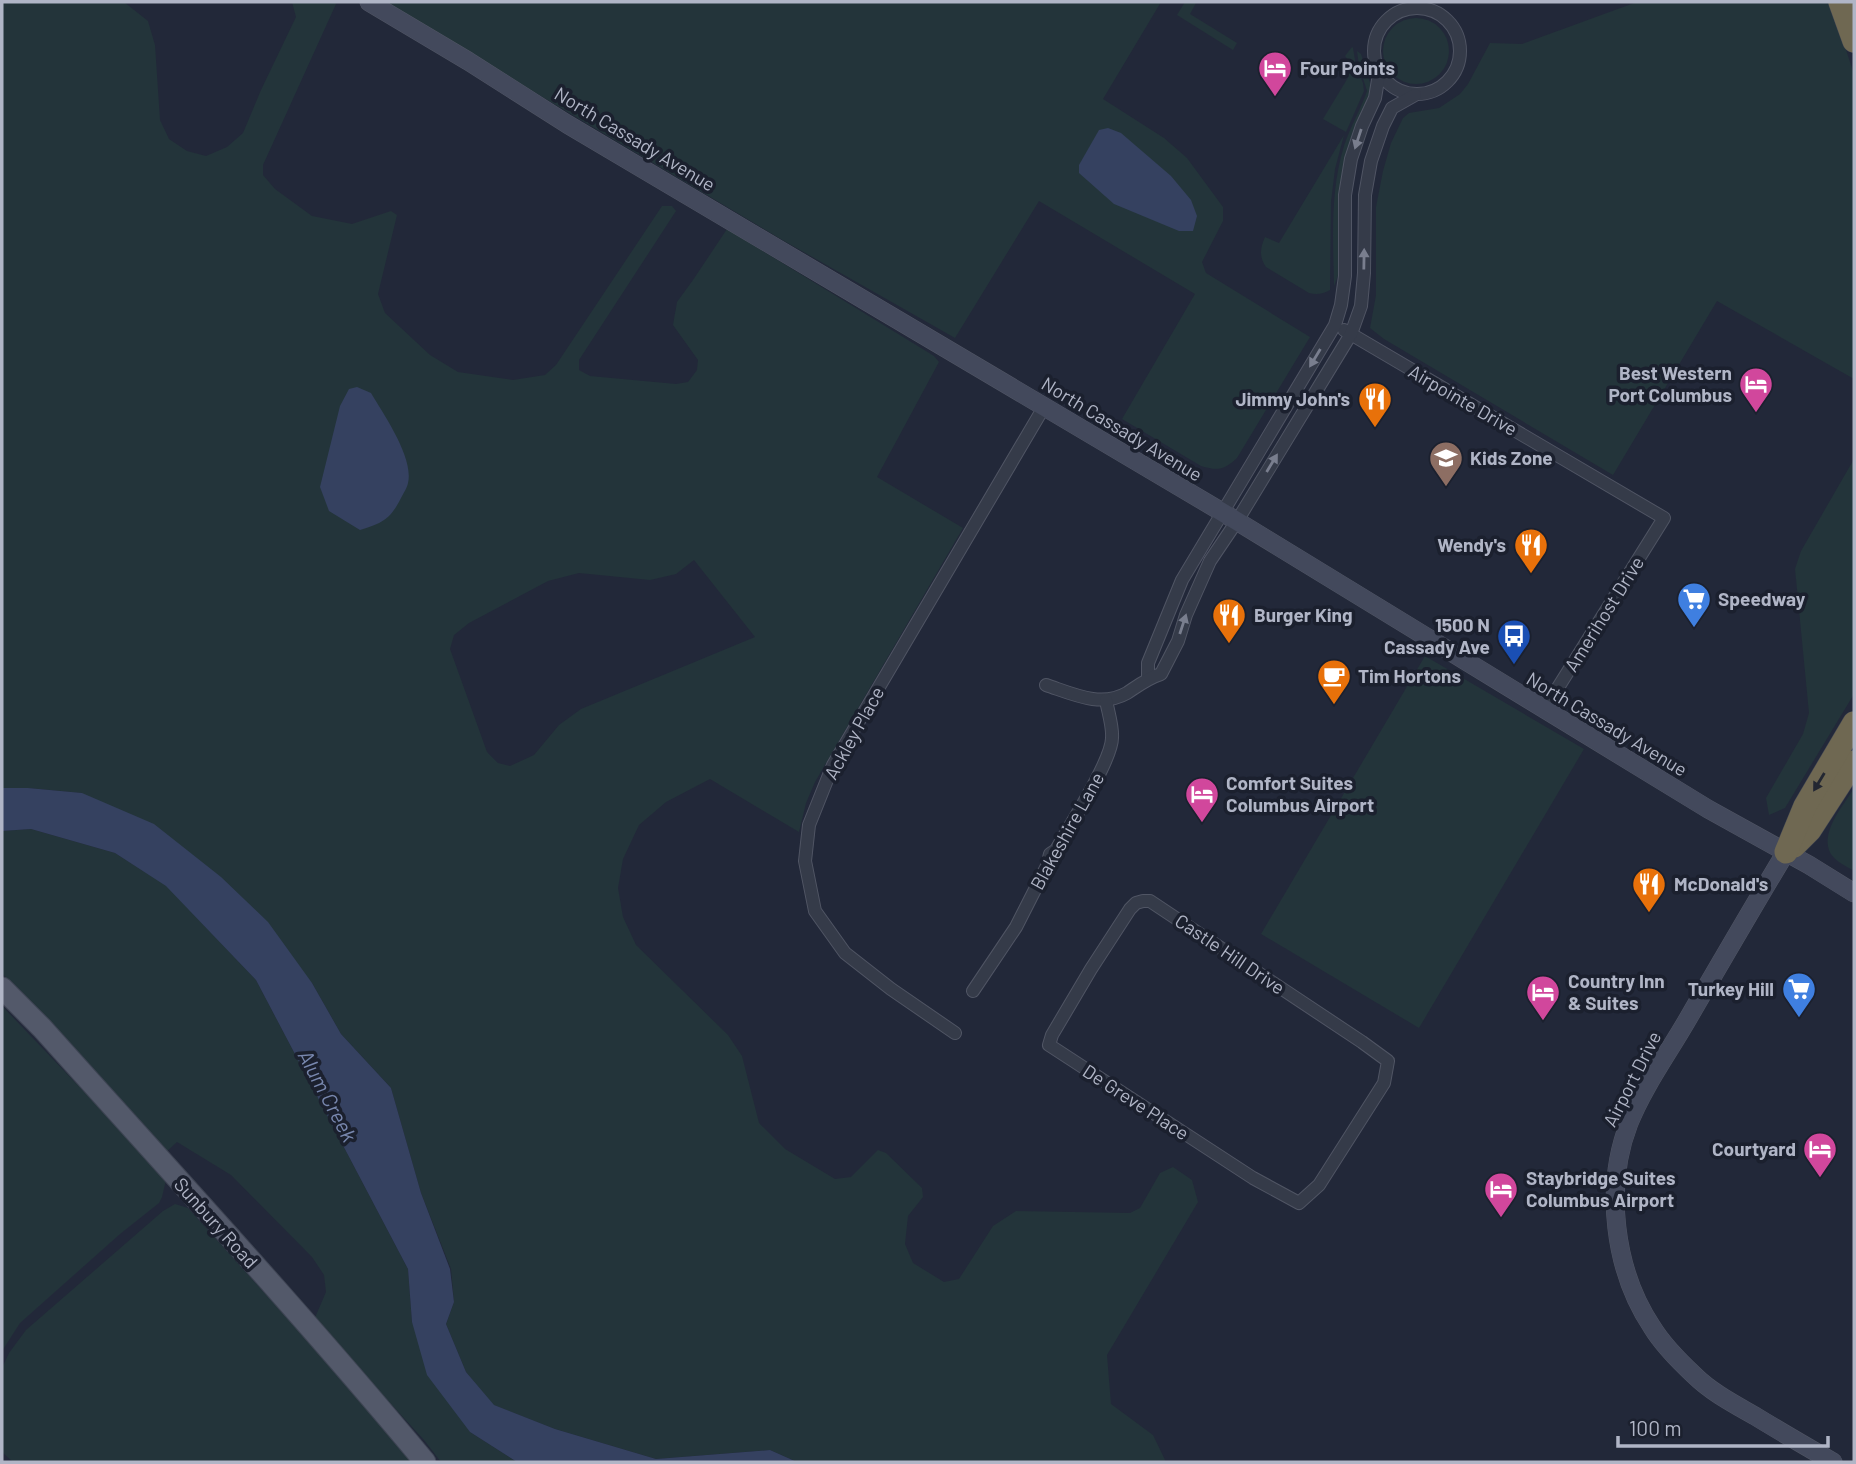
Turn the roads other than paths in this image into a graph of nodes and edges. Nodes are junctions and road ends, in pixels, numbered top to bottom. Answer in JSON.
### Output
{"nodes":[{"id":1,"x":369,"y":2,"type":"edge"},
{"id":2,"x":1840,"y":2,"type":"edge"},
{"id":3,"x":1854,"y":41,"type":"edge"},
{"id":4,"x":1379,"y":75,"type":"junction"},
{"id":5,"x":1415,"y":95,"type":"junction"},
{"id":6,"x":1335,"y":325,"type":"junction"},
{"id":7,"x":1351,"y":334,"type":"junction"},
{"id":8,"x":1044,"y":407,"type":"junction"},
{"id":9,"x":1229,"y":517,"type":"junction"},
{"id":10,"x":1664,"y":518,"type":"joint"},
{"id":11,"x":1148,"y":678,"type":"junction"},
{"id":12,"x":1046,"y":685,"type":"dead end"},
{"id":13,"x":1106,"y":700,"type":"junction"},
{"id":14,"x":1544,"y":710,"type":"junction"},
{"id":15,"x":1854,"y":723,"type":"edge"},
{"id":16,"x":1854,"y":762,"type":"edge"},
{"id":17,"x":1786,"y":852,"type":"junction"},
{"id":18,"x":1854,"y":893,"type":"edge"},
{"id":19,"x":1091,"y":969,"type":"joint"},
{"id":20,"x":2,"y":988,"type":"edge"},
{"id":21,"x":973,"y":991,"type":"dead end"},
{"id":22,"x":954,"y":1033,"type":"dead end"},
{"id":23,"x":1299,"y":1203,"type":"joint"},
{"id":24,"x":425,"y":1462,"type":"edge"},
{"id":25,"x":1833,"y":1462,"type":"edge"}],
"edges":[{"from":1,"to":8,"type":"main road","name":"North Cassady Avenue"},
{"from":2,"to":3,"type":"highway"},
{"from":4,"to":5,"type":"street"},
{"from":4,"to":5,"type":"street"},
{"from":4,"to":6,"type":"street","one_way":true},
{"from":7,"to":5,"type":"street","one_way":true},
{"from":6,"to":7,"type":"street","name":"Airpointe Drive"},
{"from":6,"to":9,"type":"street","one_way":true},
{"from":9,"to":7,"type":"street","one_way":true},
{"from":7,"to":10,"type":"street","name":"Airpointe Drive"},
{"from":8,"to":9,"type":"main road","name":"North Cassady Avenue"},
{"from":8,"to":22,"type":"street","name":"Ackley Place"},
{"from":9,"to":11,"type":"street"},
{"from":11,"to":9,"type":"street","one_way":true},
{"from":9,"to":14,"type":"main road","name":"North Cassady Avenue"},
{"from":10,"to":14,"type":"street","name":"Amerihost Drive"},
{"from":11,"to":13,"type":"street"},
{"from":12,"to":13,"type":"street"},
{"from":13,"to":21,"type":"street","name":"Blakeshire Lane"},
{"from":14,"to":17,"type":"main road","name":"North Cassady Avenue"},
{"from":15,"to":17,"type":"highway","one_way":true},
{"from":16,"to":17,"type":"highway"},
{"from":17,"to":18,"type":"main road","name":"North Cassady Avenue"},
{"from":17,"to":25,"type":"main road","name":"Airport Drive"},
{"from":19,"to":23,"type":"street","name":"De Greve Place"},
{"from":19,"to":23,"type":"street","name":"Castle Hill Drive"},
{"from":20,"to":24,"type":"main road","name":"Sunbury Road"}]}
